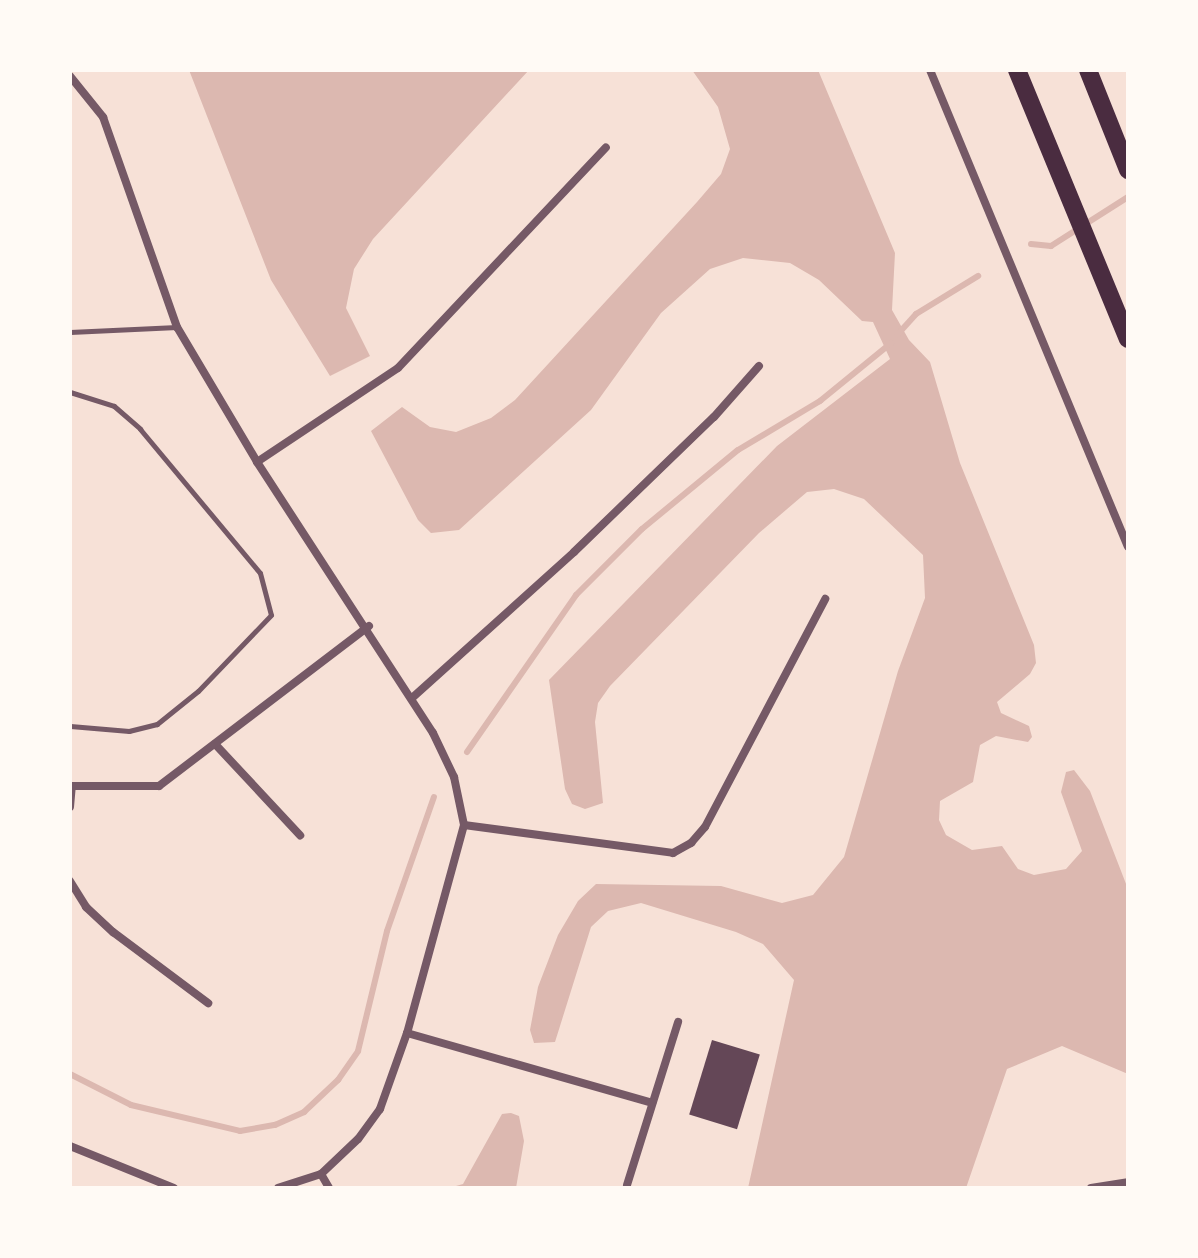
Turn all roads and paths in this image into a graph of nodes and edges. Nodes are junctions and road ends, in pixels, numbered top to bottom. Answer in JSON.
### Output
{"nodes":[{"id":1,"x":930,"y":70,"type":"edge"},
{"id":2,"x":1017,"y":70,"type":"edge"},
{"id":3,"x":1088,"y":70,"type":"edge"},
{"id":4,"x":70,"y":76,"type":"edge"},
{"id":5,"x":606,"y":147,"type":"dead end"},
{"id":6,"x":1128,"y":170,"type":"edge"},
{"id":7,"x":177,"y":327,"type":"junction"},
{"id":8,"x":70,"y":332,"type":"edge"},
{"id":9,"x":1128,"y":339,"type":"edge"},
{"id":10,"x":759,"y":366,"type":"dead end"},
{"id":11,"x":70,"y":392,"type":"edge"},
{"id":12,"x":257,"y":462,"type":"junction"},
{"id":13,"x":1128,"y":547,"type":"edge"},
{"id":14,"x":825,"y":599,"type":"dead end"},
{"id":15,"x":369,"y":626,"type":"junction"},
{"id":16,"x":412,"y":698,"type":"junction"},
{"id":17,"x":70,"y":726,"type":"edge"},
{"id":18,"x":215,"y":744,"type":"junction"},
{"id":19,"x":71,"y":786,"type":"edge"},
{"id":20,"x":70,"y":807,"type":"edge"},
{"id":21,"x":464,"y":825,"type":"junction"},
{"id":22,"x":300,"y":835,"type":"dead end"},
{"id":23,"x":70,"y":881,"type":"edge"},
{"id":24,"x":208,"y":1003,"type":"dead end"},
{"id":25,"x":678,"y":1022,"type":"dead end"},
{"id":26,"x":407,"y":1033,"type":"junction"},
{"id":27,"x":652,"y":1103,"type":"junction"},
{"id":28,"x":70,"y":1146,"type":"edge"},
{"id":29,"x":321,"y":1174,"type":"junction"},
{"id":30,"x":1128,"y":1182,"type":"edge"},
{"id":31,"x":627,"y":1185,"type":"dead end"},
{"id":32,"x":174,"y":1188,"type":"edge"},
{"id":33,"x":278,"y":1188,"type":"edge"},
{"id":34,"x":329,"y":1188,"type":"edge"},
{"id":35,"x":1091,"y":1188,"type":"edge"}],
"edges":[{"from":1,"to":13,"type":"street"},
{"from":2,"to":9,"type":"highway"},
{"from":3,"to":6,"type":"highway"},
{"from":4,"to":7,"type":"street"},
{"from":5,"to":12,"type":"street"},
{"from":7,"to":8,"type":"lane"},
{"from":7,"to":12,"type":"street"},
{"from":10,"to":16,"type":"street"},
{"from":11,"to":17,"type":"lane"},
{"from":12,"to":15,"type":"street"},
{"from":14,"to":21,"type":"street"},
{"from":15,"to":16,"type":"street"},
{"from":15,"to":18,"type":"street"},
{"from":16,"to":21,"type":"street"},
{"from":18,"to":19,"type":"street"},
{"from":18,"to":22,"type":"street"},
{"from":19,"to":20,"type":"street"},
{"from":21,"to":26,"type":"street"},
{"from":23,"to":24,"type":"street"},
{"from":25,"to":27,"type":"street"},
{"from":26,"to":27,"type":"street"},
{"from":26,"to":29,"type":"street"},
{"from":27,"to":31,"type":"street"},
{"from":28,"to":32,"type":"street"},
{"from":29,"to":33,"type":"street"},
{"from":29,"to":34,"type":"street"},
{"from":30,"to":35,"type":"street"}]}
